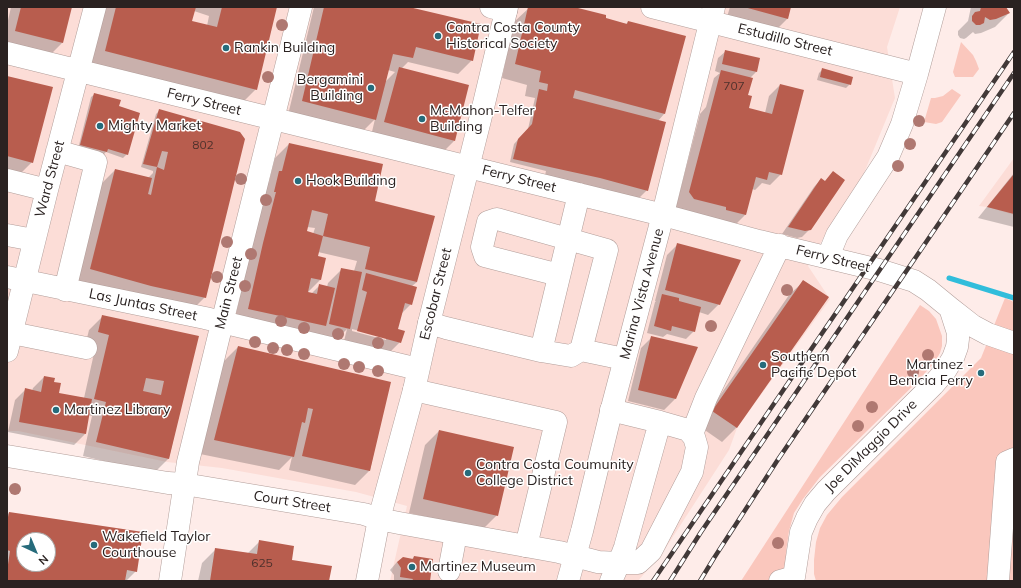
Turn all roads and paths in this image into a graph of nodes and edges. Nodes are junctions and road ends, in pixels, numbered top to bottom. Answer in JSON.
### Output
{"nodes":[{"id":1,"x":94,"y":7,"type":"edge"},
{"id":2,"x":301,"y":7,"type":"edge"},
{"id":3,"x":652,"y":7,"type":"edge"},
{"id":4,"x":935,"y":7,"type":"edge"},
{"id":5,"x":501,"y":8,"type":"edge"},
{"id":6,"x":712,"y":14,"type":"edge"},
{"id":7,"x":7,"y":53,"type":"edge"},
{"id":8,"x":78,"y":71,"type":"junction"},
{"id":9,"x":917,"y":74,"type":"junction"},
{"id":10,"x":273,"y":119,"type":"junction"},
{"id":11,"x":57,"y":151,"type":"junction"},
{"id":12,"x":468,"y":167,"type":"junction"},
{"id":13,"x":7,"y":180,"type":"edge"},
{"id":14,"x":47,"y":190,"type":"junction"},
{"id":15,"x":579,"y":194,"type":"junction"},
{"id":16,"x":663,"y":215,"type":"junction"},
{"id":17,"x":7,"y":234,"type":"edge"},
{"id":18,"x":568,"y":238,"type":"junction"},
{"id":19,"x":34,"y":240,"type":"junction"},
{"id":20,"x":780,"y":245,"type":"junction"},
{"id":21,"x":828,"y":257,"type":"junction"},
{"id":22,"x":559,"y":275,"type":"junction"},
{"id":23,"x":16,"y":279,"type":"edge"},
{"id":24,"x":65,"y":290,"type":"junction"},
{"id":25,"x":950,"y":308,"type":"junction"},
{"id":26,"x":222,"y":323,"type":"junction"},
{"id":27,"x":429,"y":323,"type":"junction"},
{"id":28,"x":9,"y":342,"type":"edge"},
{"id":29,"x":1014,"y":343,"type":"edge"},
{"id":30,"x":86,"y":348,"type":"dead end"},
{"id":31,"x":581,"y":350,"type":"junction"},
{"id":32,"x":541,"y":351,"type":"junction"},
{"id":33,"x":624,"y":359,"type":"junction"},
{"id":34,"x":418,"y":369,"type":"junction"},
{"id":35,"x":414,"y":390,"type":"junction"},
{"id":36,"x":611,"y":410,"type":"junction"},
{"id":37,"x":660,"y":422,"type":"junction"},
{"id":38,"x":692,"y":434,"type":"junction"},
{"id":39,"x":7,"y":456,"type":"edge"},
{"id":40,"x":1014,"y":459,"type":"edge"},
{"id":41,"x":184,"y":484,"type":"junction"},
{"id":42,"x":379,"y":519,"type":"junction"},
{"id":43,"x":456,"y":534,"type":"junction"},
{"id":44,"x":526,"y":546,"type":"junction"},
{"id":45,"x":576,"y":556,"type":"junction"},
{"id":46,"x":448,"y":571,"type":"dead end"},
{"id":47,"x":615,"y":572,"type":"edge"},
{"id":48,"x":790,"y":580,"type":"edge"},
{"id":49,"x":170,"y":581,"type":"edge"},
{"id":50,"x":367,"y":581,"type":"edge"},
{"id":51,"x":568,"y":581,"type":"edge"},
{"id":52,"x":998,"y":581,"type":"edge"}],
"edges":[{"from":1,"to":8,"type":"street","name":"Ward Street"},
{"from":2,"to":10,"type":"street","name":"Main Street"},
{"from":3,"to":6,"type":"street","name":"Estudillo Street"},
{"from":4,"to":9,"type":"street"},
{"from":5,"to":12,"type":"street","name":"Escobar Street"},
{"from":6,"to":9,"type":"street","name":"Estudillo Street"},
{"from":6,"to":16,"type":"street","name":"Marina Vista Avenue"},
{"from":7,"to":8,"type":"street","name":"Ferry Street"},
{"from":8,"to":10,"type":"street","name":"Ferry Street"},
{"from":8,"to":11,"type":"street","name":"Ward Street"},
{"from":9,"to":21,"type":"street"},
{"from":10,"to":12,"type":"street","name":"Ferry Street"},
{"from":10,"to":26,"type":"street","name":"Main Street"},
{"from":11,"to":14,"type":"street","name":"Ward Street"},
{"from":11,"to":24,"type":"street"},
{"from":12,"to":15,"type":"street","name":"Ferry Street"},
{"from":12,"to":27,"type":"street","name":"Escobar Street"},
{"from":13,"to":14,"type":"street"},
{"from":14,"to":19,"type":"street","name":"Ward Street"},
{"from":15,"to":16,"type":"street","name":"Ferry Street"},
{"from":15,"to":18,"type":"street"},
{"from":16,"to":20,"type":"street","name":"Ferry Street"},
{"from":16,"to":33,"type":"street","name":"Marina Vista Avenue"},
{"from":17,"to":19,"type":"street"},
{"from":18,"to":22,"type":"street"},
{"from":18,"to":22,"type":"street"},
{"from":18,"to":31,"type":"street"},
{"from":19,"to":23,"type":"street","name":"Ward Street"},
{"from":20,"to":21,"type":"street","name":"Ferry Street"},
{"from":20,"to":38,"type":"street"},
{"from":21,"to":25,"type":"street","name":"Ferry Street"},
{"from":22,"to":32,"type":"street"},
{"from":23,"to":24,"type":"street","name":"Las Juntas Street"},
{"from":23,"to":28,"type":"street","name":"Ward Street"},
{"from":24,"to":26,"type":"street","name":"Las Juntas Street"},
{"from":25,"to":29,"type":"street","name":"Ferry Street"},
{"from":25,"to":48,"type":"street","name":"Joe DiMaggio Drive"},
{"from":26,"to":34,"type":"street","name":"Las Juntas Street"},
{"from":26,"to":41,"type":"street","name":"Main Street"},
{"from":27,"to":32,"type":"street"},
{"from":27,"to":34,"type":"street","name":"Escobar Street"},
{"from":28,"to":30,"type":"street"},
{"from":31,"to":32,"type":"street"},
{"from":31,"to":33,"type":"street"},
{"from":33,"to":36,"type":"street","name":"Marina Vista Avenue"},
{"from":34,"to":35,"type":"street","name":"Escobar Street"},
{"from":35,"to":42,"type":"street","name":"Escobar Street"},
{"from":35,"to":44,"type":"street"},
{"from":36,"to":37,"type":"street"},
{"from":36,"to":45,"type":"street","name":"Marina Vista Avenue"},
{"from":37,"to":38,"type":"street"},
{"from":37,"to":47,"type":"street"},
{"from":38,"to":47,"type":"street","name":"Court Street"},
{"from":39,"to":41,"type":"street","name":"Court Street"},
{"from":40,"to":52,"type":"street"},
{"from":41,"to":42,"type":"street","name":"Court Street"},
{"from":41,"to":49,"type":"street","name":"Main Street"},
{"from":42,"to":43,"type":"street","name":"Court Street"},
{"from":42,"to":50,"type":"street","name":"Escobar Street"},
{"from":43,"to":44,"type":"street","name":"Court Street"},
{"from":43,"to":46,"type":"street"},
{"from":44,"to":45,"type":"street","name":"Court Street"},
{"from":45,"to":47,"type":"street","name":"Court Street"},
{"from":45,"to":51,"type":"street","name":"Marina Vista Avenue"}]}
